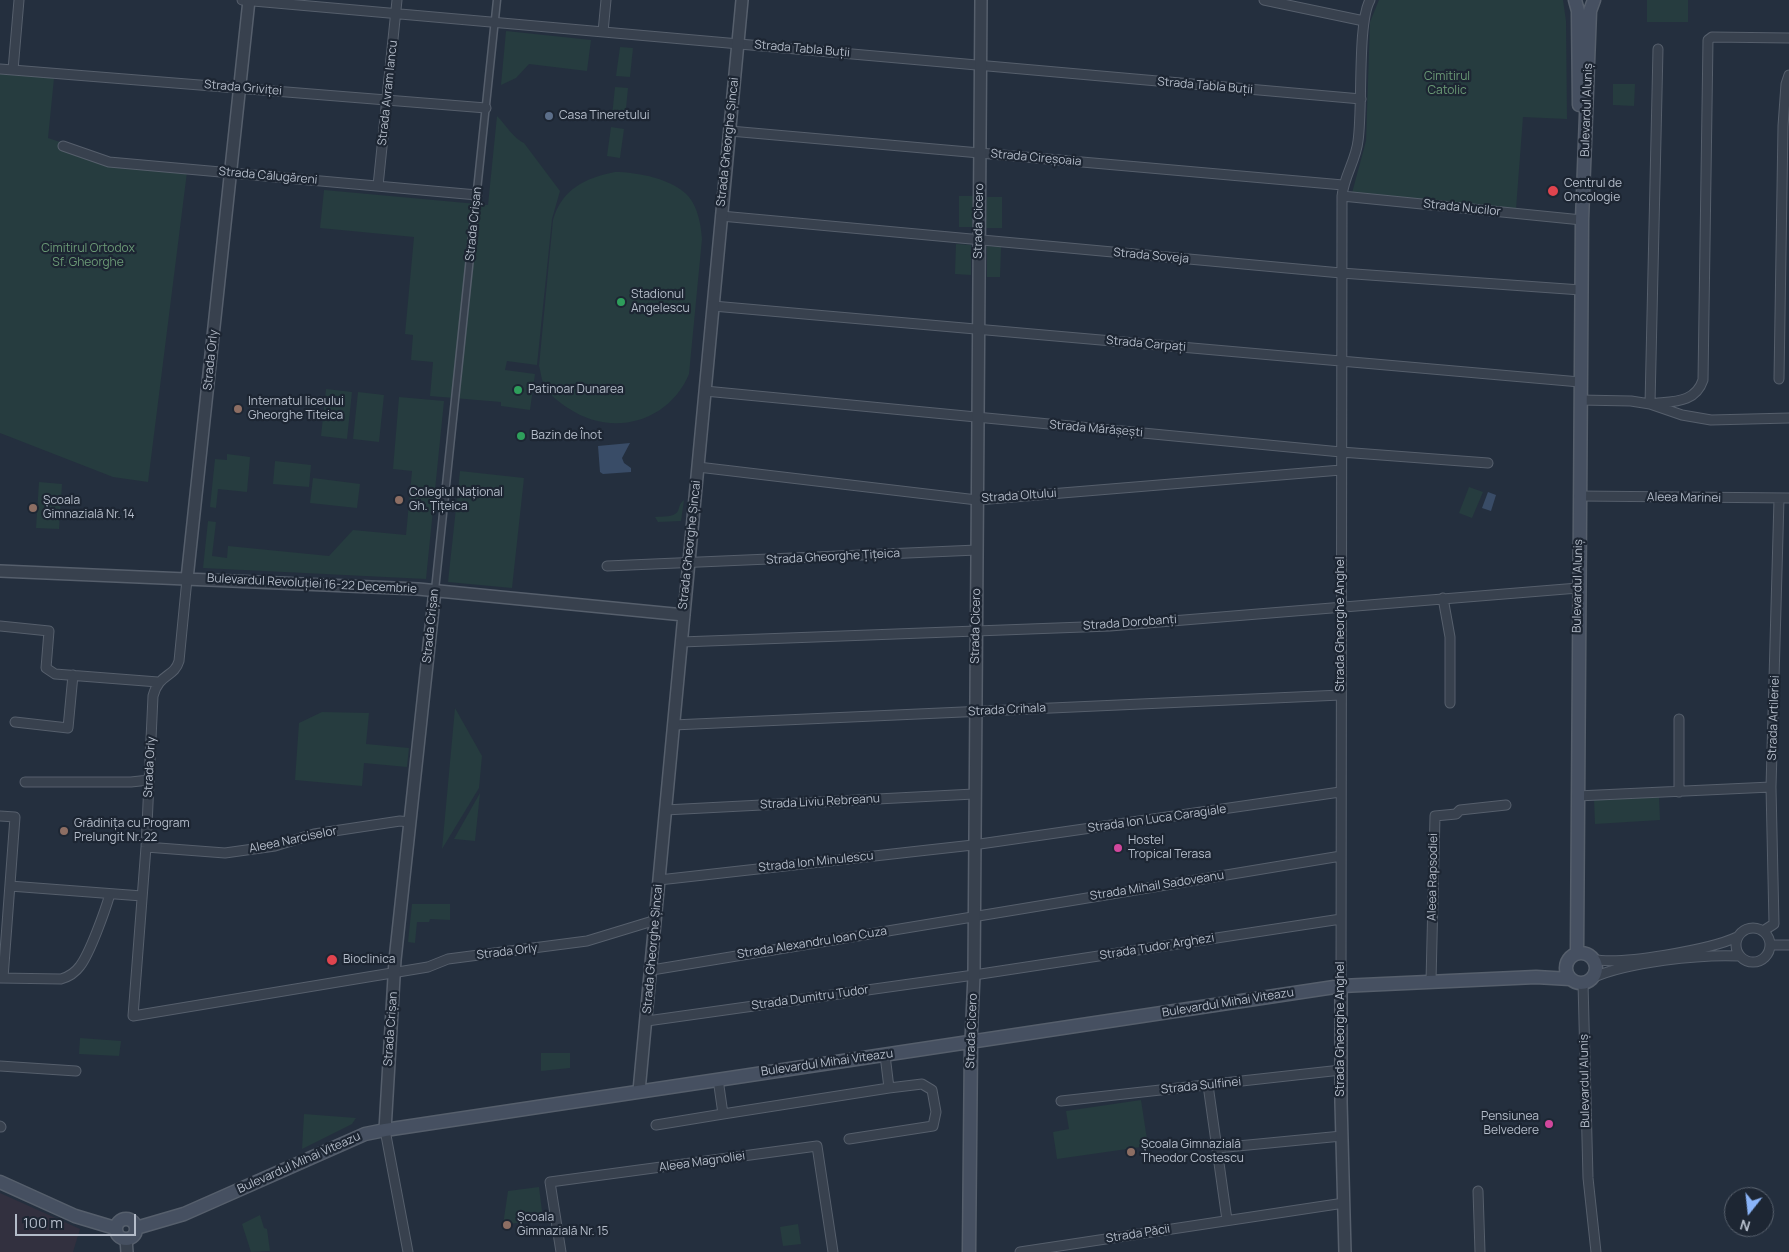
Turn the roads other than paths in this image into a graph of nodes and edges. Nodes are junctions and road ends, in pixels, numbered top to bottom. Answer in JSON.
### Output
{"nodes":[{"id":1,"x":19,"y":0,"type":"edge"},
{"id":2,"x":242,"y":0,"type":"edge"},
{"id":3,"x":249,"y":0,"type":"edge"},
{"id":4,"x":397,"y":0,"type":"edge"},
{"id":5,"x":497,"y":0,"type":"edge"},
{"id":6,"x":606,"y":0,"type":"edge"},
{"id":7,"x":742,"y":0,"type":"edge"},
{"id":8,"x":981,"y":0,"type":"edge"},
{"id":9,"x":1264,"y":0,"type":"edge"},
{"id":10,"x":1370,"y":0,"type":"edge"},
{"id":11,"x":1575,"y":0,"type":"edge"},
{"id":12,"x":1594,"y":0,"type":"edge"},
{"id":13,"x":396,"y":14,"type":"junction"},
{"id":14,"x":1364,"y":21,"type":"junction"},
{"id":15,"x":495,"y":22,"type":"junction"},
{"id":16,"x":603,"y":32,"type":"junction"},
{"id":17,"x":1789,"y":38,"type":"edge"},
{"id":18,"x":738,"y":43,"type":"junction"},
{"id":19,"x":1658,"y":49,"type":"dead end"},
{"id":20,"x":981,"y":66,"type":"junction"},
{"id":21,"x":0,"y":68,"type":"edge"},
{"id":22,"x":13,"y":70,"type":"junction"},
{"id":23,"x":1789,"y":74,"type":"edge"},
{"id":24,"x":240,"y":88,"type":"junction"},
{"id":25,"x":1361,"y":99,"type":"junction"},
{"id":26,"x":387,"y":100,"type":"junction"},
{"id":27,"x":486,"y":108,"type":"junction"},
{"id":28,"x":730,"y":130,"type":"junction"},
{"id":29,"x":62,"y":146,"type":"dead end"},
{"id":30,"x":980,"y":152,"type":"junction"},
{"id":31,"x":231,"y":173,"type":"junction"},
{"id":32,"x":1343,"y":185,"type":"junction"},
{"id":33,"x":378,"y":186,"type":"junction"},
{"id":34,"x":477,"y":195,"type":"junction"},
{"id":35,"x":1342,"y":196,"type":"junction"},
{"id":36,"x":721,"y":216,"type":"junction"},
{"id":37,"x":1582,"y":220,"type":"junction"},
{"id":38,"x":979,"y":240,"type":"junction"},
{"id":39,"x":1341,"y":273,"type":"junction"},
{"id":40,"x":1581,"y":290,"type":"junction"},
{"id":41,"x":713,"y":306,"type":"junction"},
{"id":42,"x":978,"y":328,"type":"junction"},
{"id":43,"x":1341,"y":362,"type":"junction"},
{"id":44,"x":1778,"y":379,"type":"dead end"},
{"id":45,"x":1580,"y":382,"type":"junction"},
{"id":46,"x":705,"y":391,"type":"junction"},
{"id":47,"x":1580,"y":400,"type":"junction"},
{"id":48,"x":1650,"y":404,"type":"junction"},
{"id":49,"x":978,"y":418,"type":"junction"},
{"id":50,"x":1789,"y":418,"type":"edge"},
{"id":51,"x":1341,"y":452,"type":"junction"},
{"id":52,"x":1488,"y":463,"type":"dead end"},
{"id":53,"x":698,"y":467,"type":"junction"},
{"id":54,"x":1341,"y":470,"type":"junction"},
{"id":55,"x":1579,"y":496,"type":"junction"},
{"id":56,"x":1789,"y":498,"type":"edge"},
{"id":57,"x":1779,"y":499,"type":"junction"},
{"id":58,"x":978,"y":500,"type":"junction"},
{"id":59,"x":977,"y":550,"type":"junction"},
{"id":60,"x":689,"y":563,"type":"junction"},
{"id":61,"x":607,"y":566,"type":"dead end"},
{"id":62,"x":0,"y":571,"type":"edge"},
{"id":63,"x":187,"y":578,"type":"junction"},
{"id":64,"x":1578,"y":588,"type":"junction"},
{"id":65,"x":435,"y":590,"type":"junction"},
{"id":66,"x":1443,"y":598,"type":"junction"},
{"id":67,"x":1341,"y":605,"type":"junction"},
{"id":68,"x":684,"y":615,"type":"junction"},
{"id":69,"x":0,"y":626,"type":"edge"},
{"id":70,"x":976,"y":630,"type":"junction"},
{"id":71,"x":681,"y":642,"type":"junction"},
{"id":72,"x":74,"y":675,"type":"junction"},
{"id":73,"x":158,"y":682,"type":"junction"},
{"id":74,"x":1341,"y":695,"type":"junction"},
{"id":75,"x":1450,"y":703,"type":"dead end"},
{"id":76,"x":975,"y":712,"type":"junction"},
{"id":77,"x":1679,"y":719,"type":"dead end"},
{"id":78,"x":15,"y":722,"type":"dead end"},
{"id":79,"x":673,"y":725,"type":"junction"},
{"id":80,"x":149,"y":780,"type":"junction"},
{"id":81,"x":25,"y":782,"type":"dead end"},
{"id":82,"x":1771,"y":787,"type":"junction"},
{"id":83,"x":1340,"y":792,"type":"junction"},
{"id":84,"x":1679,"y":792,"type":"junction"},
{"id":85,"x":974,"y":794,"type":"junction"},
{"id":86,"x":1577,"y":796,"type":"junction"},
{"id":87,"x":1506,"y":805,"type":"dead end"},
{"id":88,"x":665,"y":810,"type":"junction"},
{"id":89,"x":0,"y":816,"type":"edge"},
{"id":90,"x":410,"y":822,"type":"junction"},
{"id":91,"x":973,"y":845,"type":"junction"},
{"id":92,"x":146,"y":847,"type":"junction"},
{"id":93,"x":1341,"y":856,"type":"junction"},
{"id":94,"x":659,"y":880,"type":"junction"},
{"id":95,"x":10,"y":886,"type":"junction"},
{"id":96,"x":110,"y":894,"type":"junction"},
{"id":97,"x":142,"y":896,"type":"junction"},
{"id":98,"x":972,"y":917,"type":"junction"},
{"id":99,"x":1341,"y":919,"type":"junction"},
{"id":100,"x":656,"y":920,"type":"junction"},
{"id":101,"x":1763,"y":931,"type":"junction"},
{"id":102,"x":1737,"y":937,"type":"junction"},
{"id":103,"x":1770,"y":945,"type":"junction"},
{"id":104,"x":1789,"y":945,"type":"edge"},
{"id":105,"x":1740,"y":956,"type":"junction"},
{"id":106,"x":1572,"y":957,"type":"junction"},
{"id":107,"x":1593,"y":959,"type":"junction"},
{"id":108,"x":652,"y":970,"type":"junction"},
{"id":109,"x":394,"y":971,"type":"junction"},
{"id":110,"x":974,"y":975,"type":"junction"},
{"id":111,"x":1536,"y":977,"type":"junction"},
{"id":112,"x":2,"y":978,"type":"edge"},
{"id":113,"x":1570,"y":979,"type":"junction"},
{"id":114,"x":1587,"y":981,"type":"junction"},
{"id":115,"x":1431,"y":982,"type":"junction"},
{"id":116,"x":1341,"y":986,"type":"junction"},
{"id":117,"x":647,"y":1021,"type":"junction"},
{"id":118,"x":971,"y":1041,"type":"junction"},
{"id":119,"x":885,"y":1055,"type":"junction"},
{"id":120,"x":0,"y":1066,"type":"edge"},
{"id":121,"x":1341,"y":1070,"type":"junction"},
{"id":122,"x":76,"y":1071,"type":"dead end"},
{"id":123,"x":718,"y":1079,"type":"junction"},
{"id":124,"x":1208,"y":1085,"type":"junction"},
{"id":125,"x":889,"y":1088,"type":"junction"},
{"id":126,"x":639,"y":1091,"type":"junction"},
{"id":127,"x":1061,"y":1101,"type":"dead end"},
{"id":128,"x":723,"y":1114,"type":"junction"},
{"id":129,"x":656,"y":1125,"type":"dead end"},
{"id":130,"x":385,"y":1130,"type":"junction"},
{"id":131,"x":1342,"y":1136,"type":"junction"},
{"id":132,"x":849,"y":1139,"type":"dead end"},
{"id":133,"x":1217,"y":1148,"type":"junction"},
{"id":134,"x":0,"y":1182,"type":"edge"},
{"id":135,"x":1478,"y":1191,"type":"dead end"},
{"id":136,"x":1344,"y":1203,"type":"junction"},
{"id":137,"x":1227,"y":1220,"type":"junction"},
{"id":138,"x":115,"y":1228,"type":"junction"},
{"id":139,"x":136,"y":1228,"type":"junction"},
{"id":140,"x":127,"y":1246,"type":"edge"},
{"id":141,"x":408,"y":1252,"type":"edge"},
{"id":142,"x":561,"y":1252,"type":"edge"},
{"id":143,"x":833,"y":1252,"type":"edge"},
{"id":144,"x":969,"y":1252,"type":"edge"},
{"id":145,"x":1020,"y":1252,"type":"edge"},
{"id":146,"x":1345,"y":1252,"type":"edge"},
{"id":147,"x":1480,"y":1252,"type":"edge"},
{"id":148,"x":1596,"y":1252,"type":"edge"}],
"edges":[{"from":1,"to":22,"type":"street"},
{"from":2,"to":3,"type":"street","name":"Strada Tabla Buții"},
{"from":3,"to":13,"type":"street","name":"Strada Tabla Buții"},
{"from":3,"to":24,"type":"street","name":"Strada Orly"},
{"from":4,"to":13,"type":"street","name":"Strada Avram Iancu"},
{"from":5,"to":15,"type":"street","name":"Strada Crișan"},
{"from":6,"to":16,"type":"street"},
{"from":7,"to":18,"type":"street","name":"Strada Gheorghe Șincai"},
{"from":8,"to":20,"type":"street","name":"Strada Cicero"},
{"from":9,"to":14,"type":"street"},
{"from":10,"to":14,"type":"street","name":"Strada Gheorghe Anghel"},
{"from":11,"to":37,"type":"main road","name":"Bulevardul Aluniș"},
{"from":12,"to":37,"type":"main road","name":"Bulevardul Aluniș"},
{"from":13,"to":15,"type":"street","name":"Strada Tabla Buții"},
{"from":13,"to":26,"type":"street","name":"Strada Avram Iancu"},
{"from":14,"to":25,"type":"street","name":"Strada Gheorghe Anghel"},
{"from":15,"to":16,"type":"street","name":"Strada Tabla Buții"},
{"from":15,"to":27,"type":"street","name":"Strada Crișan"},
{"from":16,"to":18,"type":"street","name":"Strada Tabla Buții"},
{"from":17,"to":48,"type":"street"},
{"from":18,"to":20,"type":"street","name":"Strada Tabla Buții"},
{"from":18,"to":28,"type":"street","name":"Strada Gheorghe Șincai"},
{"from":19,"to":48,"type":"street"},
{"from":20,"to":25,"type":"street","name":"Strada Tabla Buții"},
{"from":20,"to":30,"type":"street","name":"Strada Cicero"},
{"from":21,"to":22,"type":"street","name":"Strada Griviței"},
{"from":22,"to":24,"type":"street","name":"Strada Griviței"},
{"from":23,"to":44,"type":"street"},
{"from":24,"to":26,"type":"street","name":"Strada Griviței"},
{"from":24,"to":31,"type":"street","name":"Strada Orly"},
{"from":25,"to":32,"type":"street","name":"Strada Gheorghe Anghel"},
{"from":26,"to":27,"type":"street","name":"Strada Griviței"},
{"from":26,"to":33,"type":"street","name":"Strada Avram Iancu"},
{"from":27,"to":34,"type":"street","name":"Strada Crișan"},
{"from":28,"to":30,"type":"street","name":"Strada Cireșoaia"},
{"from":28,"to":36,"type":"street","name":"Strada Gheorghe Șincai"},
{"from":29,"to":31,"type":"street","name":"Strada Călugăreni"},
{"from":30,"to":32,"type":"street","name":"Strada Cireșoaia"},
{"from":30,"to":38,"type":"street","name":"Strada Cicero"},
{"from":31,"to":33,"type":"street","name":"Strada Călugăreni"},
{"from":31,"to":63,"type":"street","name":"Strada Orly"},
{"from":32,"to":35,"type":"street","name":"Strada Gheorghe Anghel"},
{"from":33,"to":34,"type":"street","name":"Strada Călugăreni"},
{"from":34,"to":65,"type":"street","name":"Strada Crișan"},
{"from":35,"to":37,"type":"street","name":"Strada Nucilor"},
{"from":35,"to":39,"type":"street","name":"Strada Gheorghe Anghel"},
{"from":36,"to":38,"type":"street","name":"Strada Soveja"},
{"from":36,"to":41,"type":"street","name":"Strada Gheorghe Șincai"},
{"from":37,"to":40,"type":"main road","name":"Bulevardul Aluniș"},
{"from":38,"to":39,"type":"street","name":"Strada Soveja"},
{"from":38,"to":42,"type":"street","name":"Strada Cicero"},
{"from":39,"to":40,"type":"street","name":"Strada Soveja"},
{"from":39,"to":43,"type":"street","name":"Strada Gheorghe Anghel"},
{"from":40,"to":45,"type":"main road","name":"Bulevardul Aluniș"},
{"from":41,"to":42,"type":"street","name":"Strada Carpați"},
{"from":41,"to":46,"type":"street","name":"Strada Gheorghe Șincai"},
{"from":42,"to":43,"type":"street","name":"Strada Carpați"},
{"from":42,"to":49,"type":"street","name":"Strada Cicero"},
{"from":43,"to":45,"type":"street","name":"Strada Carpați"},
{"from":43,"to":51,"type":"street","name":"Strada Gheorghe Anghel"},
{"from":45,"to":47,"type":"main road","name":"Bulevardul Aluniș"},
{"from":46,"to":49,"type":"street","name":"Strada Mărășești"},
{"from":46,"to":53,"type":"street","name":"Strada Gheorghe Șincai"},
{"from":47,"to":48,"type":"street"},
{"from":47,"to":55,"type":"main road","name":"Bulevardul Aluniș"},
{"from":48,"to":50,"type":"street"},
{"from":49,"to":51,"type":"street","name":"Strada Mărășești"},
{"from":49,"to":58,"type":"street","name":"Strada Cicero"},
{"from":51,"to":52,"type":"street","name":"Strada Mărășești"},
{"from":51,"to":54,"type":"street","name":"Strada Gheorghe Anghel"},
{"from":53,"to":58,"type":"street","name":"Strada Oltului"},
{"from":53,"to":60,"type":"street","name":"Strada Gheorghe Șincai"},
{"from":54,"to":58,"type":"street","name":"Strada Oltului"},
{"from":54,"to":67,"type":"street","name":"Strada Gheorghe Anghel"},
{"from":55,"to":57,"type":"street","name":"Aleea Marinei"},
{"from":55,"to":64,"type":"main road","name":"Bulevardul Aluniș"},
{"from":56,"to":57,"type":"street","name":"Aleea Marinei"},
{"from":57,"to":82,"type":"street","name":"Strada Artileriei"},
{"from":58,"to":59,"type":"street","name":"Strada Cicero"},
{"from":59,"to":60,"type":"street","name":"Strada Gheorghe Țițeica"},
{"from":59,"to":70,"type":"street","name":"Strada Cicero"},
{"from":60,"to":61,"type":"street","name":"Strada Gheorghe Țițeica"},
{"from":60,"to":68,"type":"street","name":"Strada Gheorghe Șincai"},
{"from":62,"to":63,"type":"street","name":"Bulevardul Revoluției 16-22 Decembrie"},
{"from":63,"to":65,"type":"street","name":"Bulevardul Revoluției 16-22 Decembrie"},
{"from":63,"to":73,"type":"street","name":"Strada Orly"},
{"from":64,"to":66,"type":"street","name":"Strada Dorobanți"},
{"from":64,"to":86,"type":"main road","name":"Bulevardul Aluniș"},
{"from":65,"to":68,"type":"street","name":"Bulevardul Revoluției 16-22 Decembrie"},
{"from":65,"to":90,"type":"street","name":"Strada Crișan"},
{"from":66,"to":67,"type":"street","name":"Strada Dorobanți"},
{"from":66,"to":75,"type":"street"},
{"from":67,"to":70,"type":"street","name":"Strada Dorobanți"},
{"from":67,"to":74,"type":"street","name":"Strada Gheorghe Anghel"},
{"from":68,"to":71,"type":"street","name":"Strada Gheorghe Șincai"},
{"from":69,"to":72,"type":"street"},
{"from":70,"to":71,"type":"street","name":"Strada Dorobanți"},
{"from":70,"to":76,"type":"street","name":"Strada Cicero"},
{"from":71,"to":79,"type":"street","name":"Strada Gheorghe Șincai"},
{"from":72,"to":73,"type":"street"},
{"from":72,"to":78,"type":"street"},
{"from":73,"to":80,"type":"street","name":"Strada Orly"},
{"from":74,"to":76,"type":"street","name":"Strada Crihala"},
{"from":74,"to":83,"type":"street","name":"Strada Gheorghe Anghel"},
{"from":76,"to":79,"type":"street","name":"Strada Crihala"},
{"from":76,"to":85,"type":"street","name":"Strada Cicero"},
{"from":77,"to":84,"type":"street"},
{"from":79,"to":88,"type":"street","name":"Strada Gheorghe Șincai"},
{"from":80,"to":81,"type":"street"},
{"from":80,"to":92,"type":"street","name":"Strada Orly"},
{"from":82,"to":84,"type":"street"},
{"from":82,"to":101,"type":"street","name":"Strada Artileriei"},
{"from":83,"to":91,"type":"street","name":"Strada Ion Luca Caragiale"},
{"from":83,"to":93,"type":"street","name":"Strada Gheorghe Anghel"},
{"from":84,"to":86,"type":"street"},
{"from":85,"to":88,"type":"street","name":"Strada Liviu Rebreanu"},
{"from":85,"to":91,"type":"street","name":"Strada Cicero"},
{"from":86,"to":106,"type":"main road","name":"Bulevardul Aluniș"},
{"from":87,"to":115,"type":"street","name":"Aleea Rapsodiei"},
{"from":88,"to":94,"type":"street","name":"Strada Gheorghe Șincai"},
{"from":89,"to":95,"type":"street"},
{"from":90,"to":92,"type":"street","name":"Aleea Narciselor"},
{"from":90,"to":109,"type":"street","name":"Strada Crișan"},
{"from":91,"to":94,"type":"street","name":"Strada Ion Minulescu"},
{"from":91,"to":98,"type":"street","name":"Strada Cicero"},
{"from":92,"to":97,"type":"street","name":"Strada Orly"},
{"from":93,"to":98,"type":"street","name":"Strada Mihail Sadoveanu"},
{"from":93,"to":99,"type":"street","name":"Strada Gheorghe Anghel"},
{"from":94,"to":100,"type":"street","name":"Strada Gheorghe Șincai"},
{"from":95,"to":96,"type":"street"},
{"from":95,"to":112,"type":"street"},
{"from":96,"to":97,"type":"street"},
{"from":96,"to":112,"type":"street"},
{"from":97,"to":109,"type":"street","name":"Strada Orly"},
{"from":98,"to":108,"type":"street","name":"Strada Alexandru Ioan Cuza"},
{"from":98,"to":110,"type":"street","name":"Strada Cicero"},
{"from":99,"to":110,"type":"street","name":"Strada Tudor Arghezi"},
{"from":99,"to":116,"type":"street","name":"Strada Gheorghe Anghel"},
{"from":100,"to":108,"type":"street","name":"Strada Gheorghe Șincai"},
{"from":100,"to":109,"type":"street","name":"Strada Orly"},
{"from":101,"to":102,"type":"street"},
{"from":101,"to":103,"type":"street"},
{"from":102,"to":105,"type":"street"},
{"from":102,"to":107,"type":"street"},
{"from":103,"to":104,"type":"street"},
{"from":103,"to":105,"type":"street"},
{"from":105,"to":114,"type":"street"},
{"from":106,"to":107,"type":"main road"},
{"from":106,"to":111,"type":"main road","name":"Bulevardul Mihai Viteazu"},
{"from":106,"to":113,"type":"main road"},
{"from":107,"to":114,"type":"main road"},
{"from":108,"to":117,"type":"street","name":"Strada Gheorghe Șincai"},
{"from":109,"to":130,"type":"street","name":"Strada Crișan"},
{"from":110,"to":117,"type":"street","name":"Strada Dumitru Tudor"},
{"from":110,"to":118,"type":"street","name":"Strada Cicero"},
{"from":111,"to":113,"type":"main road","name":"Bulevardul Mihai Viteazu"},
{"from":111,"to":115,"type":"main road","name":"Bulevardul Mihai Viteazu"},
{"from":113,"to":114,"type":"main road","name":"Bulevardul Mihai Viteazu"},
{"from":114,"to":148,"type":"street","name":"Bulevardul Aluniș"},
{"from":115,"to":116,"type":"main road","name":"Bulevardul Mihai Viteazu"},
{"from":116,"to":118,"type":"main road","name":"Bulevardul Mihai Viteazu"},
{"from":116,"to":121,"type":"street","name":"Strada Gheorghe Anghel"},
{"from":117,"to":126,"type":"street","name":"Strada Gheorghe Șincai"},
{"from":118,"to":119,"type":"main road","name":"Bulevardul Mihai Viteazu"},
{"from":118,"to":144,"type":"main road","name":"Strada Cicero"},
{"from":119,"to":123,"type":"main road","name":"Bulevardul Mihai Viteazu"},
{"from":119,"to":125,"type":"street"},
{"from":120,"to":122,"type":"street"},
{"from":121,"to":124,"type":"street","name":"Strada Sulfinei"},
{"from":121,"to":131,"type":"street","name":"Strada Gheorghe Anghel"},
{"from":123,"to":126,"type":"main road","name":"Bulevardul Mihai Viteazu"},
{"from":123,"to":128,"type":"street"},
{"from":124,"to":127,"type":"street","name":"Strada Sulfinei"},
{"from":124,"to":133,"type":"street"},
{"from":125,"to":128,"type":"street"},
{"from":125,"to":132,"type":"street"},
{"from":126,"to":130,"type":"main road","name":"Bulevardul Mihai Viteazu"},
{"from":128,"to":129,"type":"street"},
{"from":130,"to":139,"type":"main road","name":"Bulevardul Mihai Viteazu"},
{"from":130,"to":141,"type":"street","name":"Strada Crișan"},
{"from":131,"to":133,"type":"street"},
{"from":131,"to":136,"type":"street","name":"Strada Gheorghe Anghel"},
{"from":133,"to":137,"type":"street"},
{"from":134,"to":138,"type":"main road"},
{"from":135,"to":147,"type":"street"},
{"from":136,"to":137,"type":"street","name":"Strada Păcii"},
{"from":136,"to":146,"type":"street","name":"Strada Gheorghe Anghel"},
{"from":137,"to":145,"type":"street","name":"Strada Păcii"},
{"from":138,"to":139,"type":"main road"},
{"from":138,"to":140,"type":"main road"},
{"from":139,"to":140,"type":"main road"},
{"from":142,"to":143,"type":"street","name":"Aleea Magnoliei"}]}
